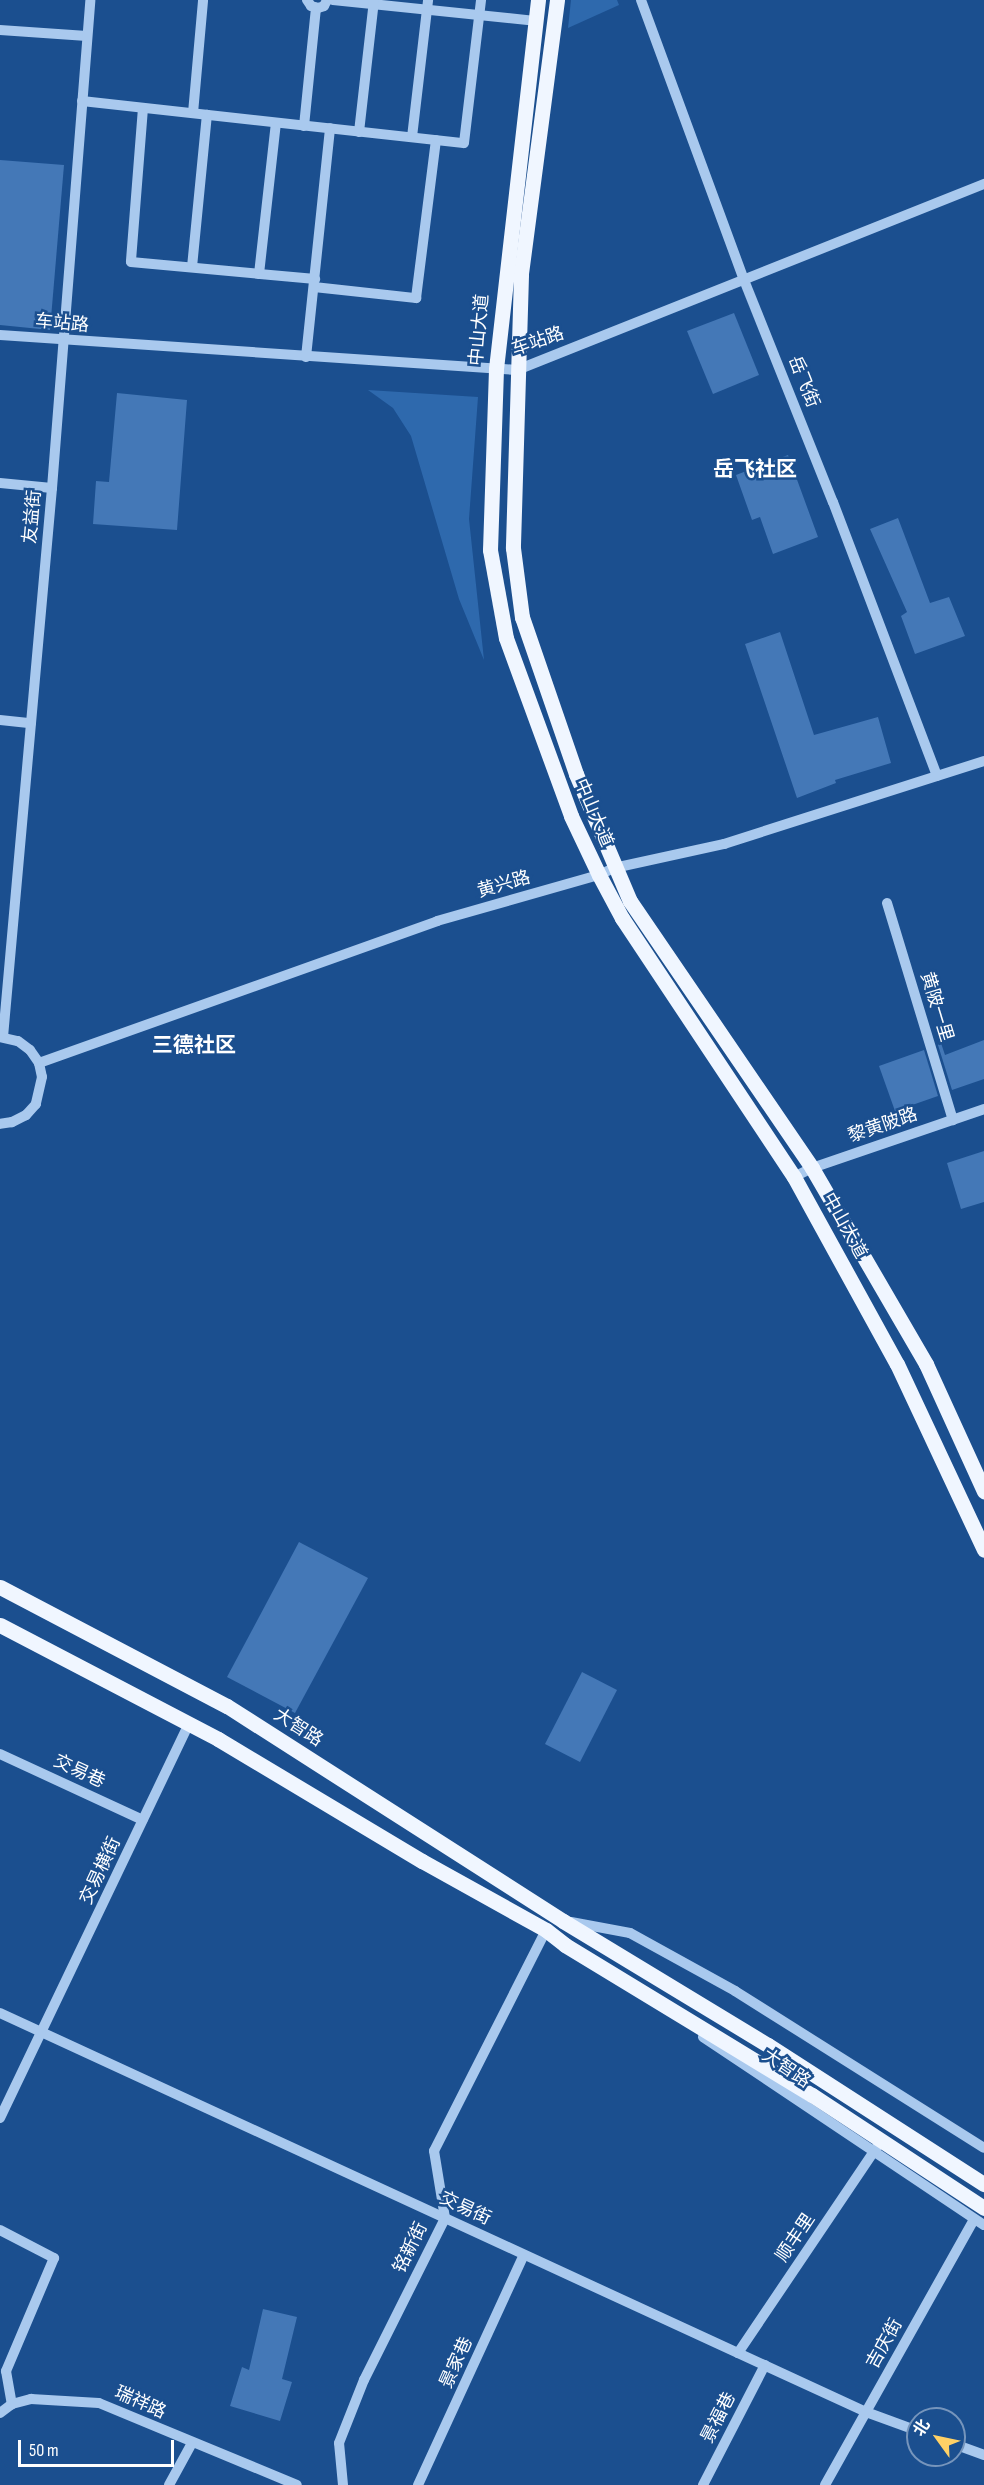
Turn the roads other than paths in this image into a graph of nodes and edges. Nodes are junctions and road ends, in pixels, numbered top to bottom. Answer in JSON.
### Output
{"nodes":[{"id":1,"x":90,"y":0,"type":"edge"},
{"id":2,"x":203,"y":0,"type":"edge"},
{"id":3,"x":307,"y":0,"type":"edge"},
{"id":4,"x":327,"y":0,"type":"edge"},
{"id":5,"x":333,"y":0,"type":"edge"},
{"id":6,"x":481,"y":0,"type":"edge"},
{"id":7,"x":538,"y":0,"type":"edge"},
{"id":8,"x":557,"y":0,"type":"edge"},
{"id":9,"x":641,"y":0,"type":"edge"},
{"id":10,"x":374,"y":2,"type":"edge"},
{"id":11,"x":427,"y":5,"type":"edge"},
{"id":12,"x":316,"y":8,"type":"junction"},
{"id":13,"x":479,"y":15,"type":"junction"},
{"id":14,"x":535,"y":21,"type":"junction"},
{"id":15,"x":0,"y":30,"type":"edge"},
{"id":16,"x":87,"y":36,"type":"junction"},
{"id":17,"x":82,"y":101,"type":"junction"},
{"id":18,"x":143,"y":108,"type":"junction"},
{"id":19,"x":193,"y":114,"type":"junction"},
{"id":20,"x":207,"y":115,"type":"junction"},
{"id":21,"x":276,"y":123,"type":"junction"},
{"id":22,"x":304,"y":126,"type":"junction"},
{"id":23,"x":330,"y":128,"type":"junction"},
{"id":24,"x":359,"y":132,"type":"junction"},
{"id":25,"x":412,"y":137,"type":"junction"},
{"id":26,"x":436,"y":140,"type":"junction"},
{"id":27,"x":984,"y":184,"type":"edge"},
{"id":28,"x":192,"y":267,"type":"junction"},
{"id":29,"x":259,"y":274,"type":"junction"},
{"id":30,"x":744,"y":280,"type":"junction"},
{"id":31,"x":315,"y":283,"type":"junction"},
{"id":32,"x":0,"y":335,"type":"edge"},
{"id":33,"x":64,"y":341,"type":"junction"},
{"id":34,"x":306,"y":357,"type":"junction"},
{"id":35,"x":496,"y":369,"type":"junction"},
{"id":36,"x":517,"y":370,"type":"junction"},
{"id":37,"x":0,"y":483,"type":"edge"},
{"id":38,"x":52,"y":488,"type":"junction"},
{"id":39,"x":0,"y":720,"type":"edge"},
{"id":40,"x":31,"y":723,"type":"junction"},
{"id":41,"x":984,"y":760,"type":"edge"},
{"id":42,"x":937,"y":776,"type":"junction"},
{"id":43,"x":614,"y":868,"type":"junction"},
{"id":44,"x":599,"y":875,"type":"junction"},
{"id":45,"x":887,"y":903,"type":"dead end"},
{"id":46,"x":0,"y":941,"type":"edge"},
{"id":47,"x":12,"y":946,"type":"junction"},
{"id":48,"x":2,"y":1037,"type":"edge"},
{"id":49,"x":39,"y":1063,"type":"junction"},
{"id":50,"x":984,"y":1109,"type":"edge"},
{"id":51,"x":953,"y":1120,"type":"junction"},
{"id":52,"x":0,"y":1124,"type":"edge"},
{"id":53,"x":812,"y":1168,"type":"junction"},
{"id":54,"x":794,"y":1177,"type":"junction"},
{"id":55,"x":984,"y":1491,"type":"edge"},
{"id":56,"x":984,"y":1550,"type":"edge"},
{"id":57,"x":0,"y":1587,"type":"edge"},
{"id":58,"x":0,"y":1625,"type":"edge"},
{"id":59,"x":189,"y":1724,"type":"junction"},
{"id":60,"x":0,"y":1754,"type":"edge"},
{"id":61,"x":143,"y":1820,"type":"junction"},
{"id":62,"x":563,"y":1921,"type":"junction"},
{"id":63,"x":546,"y":1930,"type":"junction"},
{"id":64,"x":0,"y":2013,"type":"edge"},
{"id":65,"x":42,"y":2032,"type":"junction"},
{"id":66,"x":0,"y":2118,"type":"edge"},
{"id":67,"x":877,"y":2146,"type":"junction"},
{"id":68,"x":984,"y":2148,"type":"edge"},
{"id":69,"x":984,"y":2184,"type":"edge"},
{"id":70,"x":981,"y":2217,"type":"edge"},
{"id":71,"x":445,"y":2218,"type":"junction"},
{"id":72,"x":0,"y":2230,"type":"edge"},
{"id":73,"x":524,"y":2255,"type":"junction"},
{"id":74,"x":738,"y":2353,"type":"junction"},
{"id":75,"x":765,"y":2365,"type":"junction"},
{"id":76,"x":12,"y":2404,"type":"junction"},
{"id":77,"x":866,"y":2412,"type":"junction"},
{"id":78,"x":0,"y":2413,"type":"edge"},
{"id":79,"x":906,"y":2427,"type":"edge"},
{"id":80,"x":192,"y":2444,"type":"junction"},
{"id":81,"x":966,"y":2448,"type":"edge"},
{"id":82,"x":984,"y":2455,"type":"edge"},
{"id":83,"x":169,"y":2485,"type":"edge"},
{"id":84,"x":297,"y":2485,"type":"edge"},
{"id":85,"x":343,"y":2485,"type":"edge"},
{"id":86,"x":418,"y":2485,"type":"edge"},
{"id":87,"x":703,"y":2485,"type":"edge"},
{"id":88,"x":825,"y":2485,"type":"edge"}],
"edges":[{"from":1,"to":16,"type":"street","name":"友益街"},
{"from":2,"to":19,"type":"street"},
{"from":3,"to":12,"type":"street"},
{"from":4,"to":12,"type":"street"},
{"from":5,"to":10,"type":"street"},
{"from":6,"to":13,"type":"street"},
{"from":7,"to":14,"type":"main road","name":"中山大道"},
{"from":8,"to":36,"type":"main road","name":"中山大道"},
{"from":9,"to":30,"type":"street","name":"岳飞街"},
{"from":10,"to":11,"type":"street"},
{"from":10,"to":24,"type":"street"},
{"from":11,"to":13,"type":"street"},
{"from":11,"to":25,"type":"street"},
{"from":12,"to":22,"type":"street"},
{"from":13,"to":14,"type":"street"},
{"from":13,"to":26,"type":"street"},
{"from":14,"to":35,"type":"main road","name":"中山大道"},
{"from":15,"to":16,"type":"street"},
{"from":16,"to":17,"type":"street","name":"友益街"},
{"from":17,"to":18,"type":"street"},
{"from":17,"to":33,"type":"street","name":"友益街"},
{"from":18,"to":19,"type":"street"},
{"from":18,"to":28,"type":"street"},
{"from":19,"to":20,"type":"street"},
{"from":20,"to":21,"type":"street"},
{"from":20,"to":28,"type":"street"},
{"from":21,"to":22,"type":"street"},
{"from":21,"to":29,"type":"street"},
{"from":22,"to":23,"type":"street"},
{"from":23,"to":24,"type":"street"},
{"from":23,"to":31,"type":"street"},
{"from":24,"to":25,"type":"street"},
{"from":25,"to":26,"type":"street"},
{"from":26,"to":31,"type":"street"},
{"from":27,"to":30,"type":"street","name":"车站路"},
{"from":28,"to":29,"type":"street"},
{"from":29,"to":31,"type":"street"},
{"from":30,"to":36,"type":"street","name":"车站路"},
{"from":30,"to":42,"type":"street","name":"岳飞街"},
{"from":31,"to":34,"type":"street"},
{"from":32,"to":33,"type":"street","name":"车站路"},
{"from":33,"to":34,"type":"street","name":"车站路"},
{"from":33,"to":38,"type":"street","name":"友益街"},
{"from":34,"to":35,"type":"street","name":"车站路"},
{"from":35,"to":36,"type":"street","name":"车站路"},
{"from":35,"to":44,"type":"main road","name":"中山大道"},
{"from":36,"to":43,"type":"main road","name":"中山大道"},
{"from":37,"to":38,"type":"street"},
{"from":38,"to":40,"type":"street","name":"友益街"},
{"from":39,"to":40,"type":"street"},
{"from":40,"to":47,"type":"street","name":"友益街"},
{"from":41,"to":42,"type":"street","name":"黄兴路"},
{"from":42,"to":43,"type":"street","name":"黄兴路"},
{"from":43,"to":44,"type":"street","name":"黄兴路"},
{"from":43,"to":53,"type":"main road","name":"中山大道"},
{"from":44,"to":49,"type":"street","name":"黄兴路"},
{"from":44,"to":54,"type":"main road","name":"中山大道"},
{"from":45,"to":51,"type":"street","name":"黄陂一里"},
{"from":46,"to":47,"type":"street"},
{"from":47,"to":48,"type":"street","name":"友益街"},
{"from":48,"to":49,"type":"street"},
{"from":49,"to":52,"type":"street"},
{"from":50,"to":51,"type":"street","name":"黎黄陂路"},
{"from":51,"to":53,"type":"street","name":"黎黄陂路"},
{"from":53,"to":54,"type":"street","name":"黎黄陂路"},
{"from":53,"to":55,"type":"main road","name":"中山大道"},
{"from":54,"to":56,"type":"main road","name":"中山大道"},
{"from":57,"to":62,"type":"main road","name":"大智路"},
{"from":58,"to":59,"type":"main road","name":"大智路"},
{"from":59,"to":61,"type":"street","name":"交易横街"},
{"from":59,"to":63,"type":"main road","name":"大智路"},
{"from":60,"to":61,"type":"street","name":"交易巷"},
{"from":61,"to":65,"type":"street","name":"交易横街"},
{"from":62,"to":68,"type":"street","name":"大智路"},
{"from":62,"to":69,"type":"main road","name":"大智路"},
{"from":63,"to":67,"type":"main road","name":"大智路"},
{"from":63,"to":71,"type":"street","name":"铭新街"},
{"from":64,"to":65,"type":"street","name":"交易街"},
{"from":65,"to":66,"type":"street","name":"交易横街"},
{"from":65,"to":71,"type":"street","name":"交易街"},
{"from":67,"to":70,"type":"main road","name":"大智路"},
{"from":67,"to":74,"type":"street","name":"顺丰里"},
{"from":70,"to":77,"type":"street","name":"吉庆街"},
{"from":71,"to":73,"type":"street","name":"交易街"},
{"from":71,"to":85,"type":"street","name":"铭新街"},
{"from":72,"to":76,"type":"street"},
{"from":73,"to":74,"type":"street","name":"交易街"},
{"from":73,"to":86,"type":"street","name":"景家巷"},
{"from":74,"to":75,"type":"street","name":"交易街"},
{"from":75,"to":77,"type":"street","name":"交易街"},
{"from":75,"to":87,"type":"street","name":"景福巷"},
{"from":76,"to":78,"type":"street","name":"瑞祥路"},
{"from":76,"to":80,"type":"street","name":"瑞祥路"},
{"from":77,"to":79,"type":"street","name":"交易街"},
{"from":77,"to":88,"type":"street","name":"吉庆街"},
{"from":80,"to":83,"type":"street"},
{"from":80,"to":84,"type":"street","name":"瑞祥路"},
{"from":81,"to":82,"type":"street"}]}
